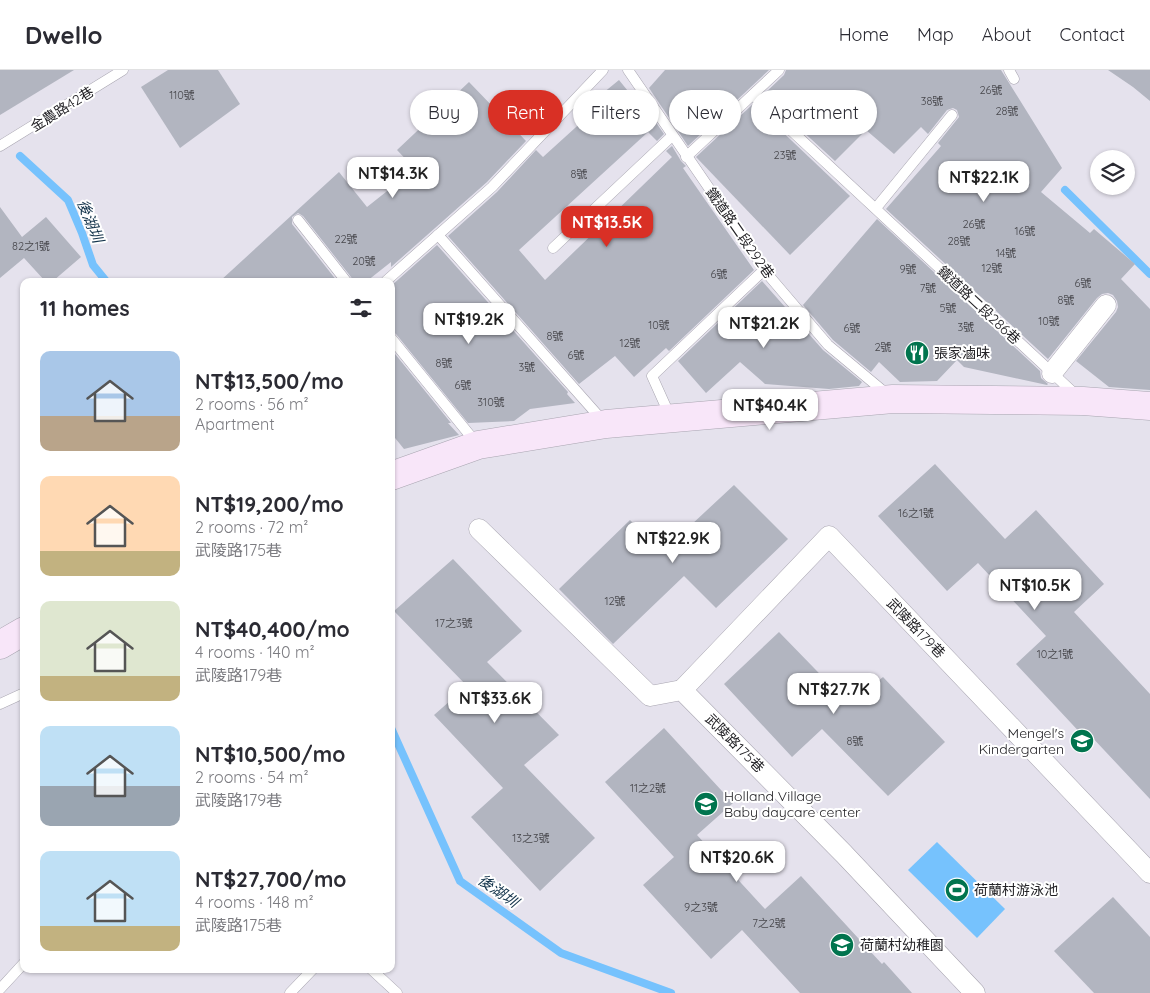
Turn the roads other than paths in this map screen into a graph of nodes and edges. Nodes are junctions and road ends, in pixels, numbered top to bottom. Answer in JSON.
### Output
{"nodes":[{"id":1,"x":124,"y":70,"type":"edge"},
{"id":2,"x":603,"y":70,"type":"edge"},
{"id":3,"x":628,"y":70,"type":"edge"},
{"id":4,"x":779,"y":70,"type":"edge"},
{"id":5,"x":758,"y":90,"type":"edge"},
{"id":6,"x":751,"y":97,"type":"edge"},
{"id":7,"x":952,"y":115,"type":"dead end"},
{"id":8,"x":797,"y":135,"type":"edge"},
{"id":9,"x":672,"y":136,"type":"junction"},
{"id":10,"x":0,"y":146,"type":"edge"},
{"id":11,"x":686,"y":157,"type":"junction"},
{"id":12,"x":876,"y":208,"type":"junction"},
{"id":13,"x":298,"y":220,"type":"dead end"},
{"id":14,"x":438,"y":235,"type":"junction"},
{"id":15,"x":553,"y":248,"type":"dead end"},
{"id":16,"x":765,"y":269,"type":"junction"},
{"id":17,"x":344,"y":278,"type":"edge"},
{"id":18,"x":389,"y":278,"type":"edge"},
{"id":19,"x":1106,"y":305,"type":"dead end"},
{"id":20,"x":395,"y":343,"type":"edge"},
{"id":21,"x":1052,"y":373,"type":"junction"},
{"id":22,"x":893,"y":399,"type":"junction"},
{"id":23,"x":1083,"y":401,"type":"junction"},
{"id":24,"x":1150,"y":406,"type":"edge"},
{"id":25,"x":671,"y":418,"type":"junction"},
{"id":26,"x":606,"y":424,"type":"junction"},
{"id":27,"x":478,"y":445,"type":"junction"},
{"id":28,"x":395,"y":475,"type":"edge"},
{"id":29,"x":479,"y":529,"type":"dead end"},
{"id":30,"x":20,"y":633,"type":"edge"},
{"id":31,"x":0,"y":645,"type":"edge"},
{"id":32,"x":682,"y":690,"type":"junction"},
{"id":33,"x":20,"y":695,"type":"edge"},
{"id":34,"x":0,"y":704,"type":"edge"},
{"id":35,"x":1150,"y":873,"type":"edge"},
{"id":36,"x":20,"y":967,"type":"edge"},
{"id":37,"x":309,"y":973,"type":"edge"},
{"id":38,"x":376,"y":973,"type":"edge"},
{"id":39,"x":0,"y":989,"type":"edge"},
{"id":40,"x":290,"y":993,"type":"edge"},
{"id":41,"x":398,"y":993,"type":"edge"},
{"id":42,"x":975,"y":993,"type":"edge"}],
"edges":[{"from":1,"to":10,"type":"lane","name":"金農路42巷"},
{"from":2,"to":14,"type":"lane"},
{"from":3,"to":9,"type":"lane","name":"鐵道路二段292巷"},
{"from":4,"to":5,"type":"lane"},
{"from":6,"to":11,"type":"lane"},
{"from":7,"to":12,"type":"lane"},
{"from":8,"to":12,"type":"lane","name":"鐵道路二段286巷"},
{"from":9,"to":11,"type":"lane","name":"鐵道路二段292巷"},
{"from":9,"to":15,"type":"lane"},
{"from":11,"to":16,"type":"lane","name":"鐵道路二段292巷"},
{"from":12,"to":21,"type":"lane","name":"鐵道路二段286巷"},
{"from":13,"to":17,"type":"lane"},
{"from":14,"to":18,"type":"lane"},
{"from":14,"to":26,"type":"lane"},
{"from":16,"to":22,"type":"lane","name":"鐵道路二段292巷"},
{"from":16,"to":25,"type":"lane"},
{"from":19,"to":21,"type":"street"},
{"from":20,"to":27,"type":"lane"},
{"from":21,"to":23,"type":"lane","name":"鐵道路二段286巷"},
{"from":22,"to":23,"type":"street"},
{"from":22,"to":25,"type":"street"},
{"from":23,"to":24,"type":"street"},
{"from":25,"to":26,"type":"street"},
{"from":26,"to":27,"type":"street"},
{"from":27,"to":28,"type":"street"},
{"from":29,"to":32,"type":"street"},
{"from":30,"to":31,"type":"street"},
{"from":32,"to":35,"type":"street","name":"武陵路179巷"},
{"from":32,"to":42,"type":"street","name":"武陵路175巷"},
{"from":33,"to":34,"type":"lane"},
{"from":36,"to":39,"type":"lane"},
{"from":37,"to":40,"type":"lane"},
{"from":38,"to":41,"type":"lane"}]}
